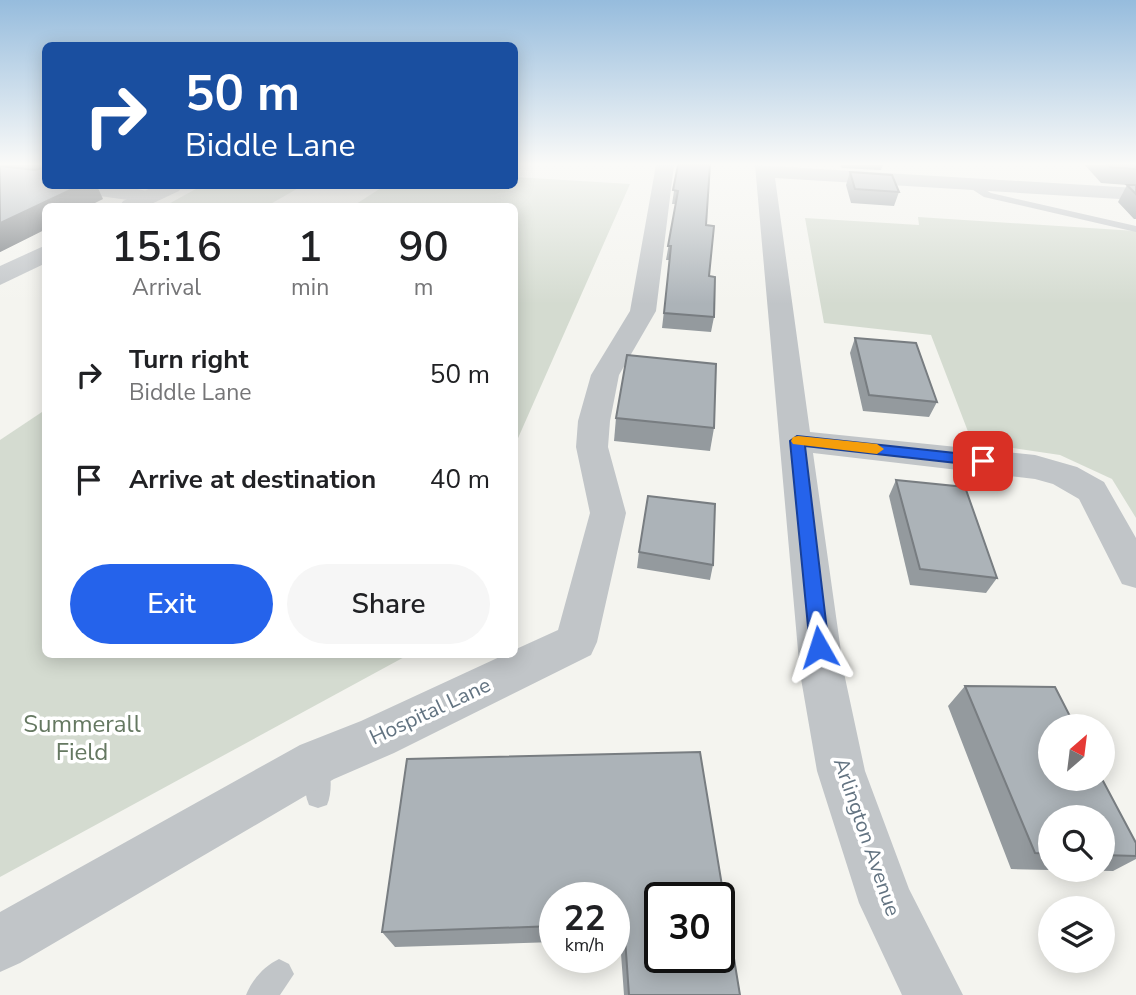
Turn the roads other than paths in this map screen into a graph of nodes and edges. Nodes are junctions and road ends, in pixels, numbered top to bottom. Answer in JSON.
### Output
{"nodes":[{"id":1,"x":658,"y":211,"type":"edge"},
{"id":2,"x":771,"y":211,"type":"edge"},
{"id":3,"x":1060,"y":211,"type":"edge"},
{"id":4,"x":1136,"y":229,"type":"edge"},
{"id":5,"x":42,"y":255,"type":"edge"},
{"id":6,"x":0,"y":277,"type":"edge"},
{"id":7,"x":797,"y":441,"type":"junction"},
{"id":8,"x":1136,"y":573,"type":"edge"},
{"id":9,"x":0,"y":943,"type":"edge"},
{"id":10,"x":933,"y":995,"type":"edge"}],
"edges":[{"from":1,"to":9,"type":"street","name":"Hospital Lane"},
{"from":2,"to":7,"type":"street","name":"Arlington Avenue"},
{"from":3,"to":4,"type":"lane"},
{"from":5,"to":6,"type":"street"},
{"from":7,"to":8,"type":"street"},
{"from":7,"to":10,"type":"street","name":"Arlington Avenue"}]}
